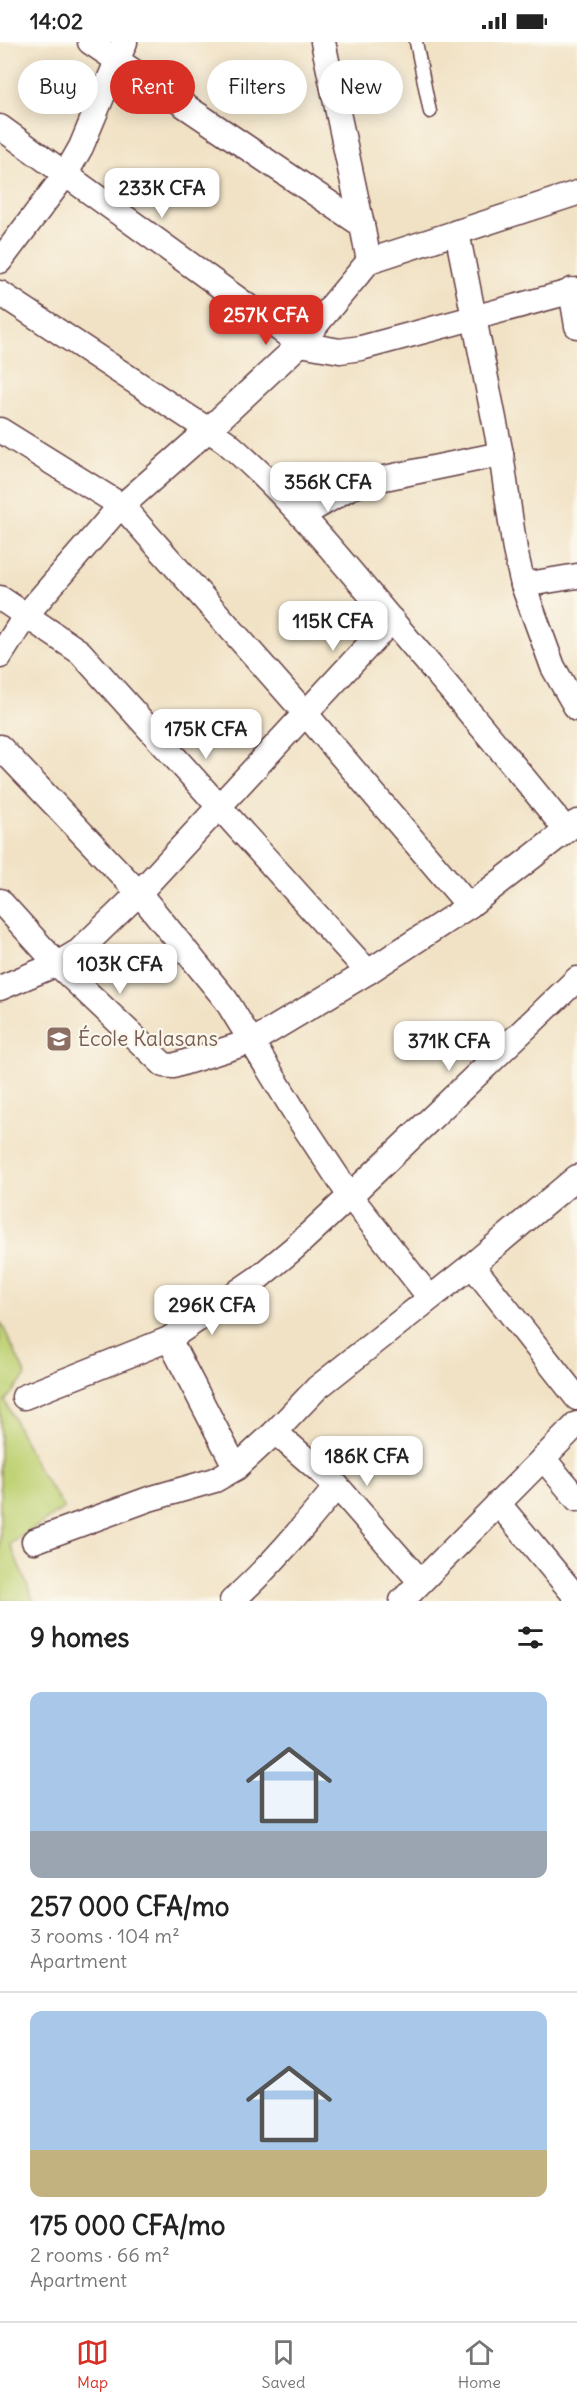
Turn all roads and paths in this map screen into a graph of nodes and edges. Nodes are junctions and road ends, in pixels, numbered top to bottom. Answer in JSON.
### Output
{"nodes":[{"id":1,"x":90,"y":42,"type":"edge"},
{"id":2,"x":416,"y":42,"type":"edge"},
{"id":3,"x":319,"y":45,"type":"edge"},
{"id":4,"x":122,"y":52,"type":"edge"},
{"id":5,"x":430,"y":112,"type":"dead end"},
{"id":6,"x":0,"y":127,"type":"edge"},
{"id":7,"x":65,"y":175,"type":"junction"},
{"id":8,"x":577,"y":193,"type":"edge"},
{"id":9,"x":362,"y":225,"type":"junction"},
{"id":10,"x":457,"y":232,"type":"junction"},
{"id":11,"x":0,"y":261,"type":"edge"},
{"id":12,"x":369,"y":261,"type":"junction"},
{"id":13,"x":574,"y":290,"type":"edge"},
{"id":14,"x":0,"y":293,"type":"edge"},
{"id":15,"x":474,"y":319,"type":"junction"},
{"id":16,"x":577,"y":326,"type":"edge"},
{"id":17,"x":300,"y":344,"type":"junction"},
{"id":18,"x":0,"y":430,"type":"edge"},
{"id":19,"x":208,"y":430,"type":"junction"},
{"id":20,"x":501,"y":454,"type":"junction"},
{"id":21,"x":122,"y":506,"type":"junction"},
{"id":22,"x":303,"y":515,"type":"junction"},
{"id":23,"x":577,"y":576,"type":"edge"},
{"id":24,"x":523,"y":585,"type":"junction"},
{"id":25,"x":0,"y":598,"type":"edge"},
{"id":26,"x":26,"y":615,"type":"junction"},
{"id":27,"x":392,"y":620,"type":"junction"},
{"id":28,"x":0,"y":656,"type":"edge"},
{"id":29,"x":577,"y":709,"type":"edge"},
{"id":30,"x":305,"y":713,"type":"junction"},
{"id":31,"x":0,"y":747,"type":"edge"},
{"id":32,"x":219,"y":806,"type":"junction"},
{"id":33,"x":572,"y":826,"type":"edge"},
{"id":34,"x":139,"y":893,"type":"junction"},
{"id":35,"x":0,"y":901,"type":"edge"},
{"id":36,"x":469,"y":906,"type":"junction"},
{"id":37,"x":57,"y":964,"type":"junction"},
{"id":38,"x":368,"y":972,"type":"junction"},
{"id":39,"x":577,"y":979,"type":"edge"},
{"id":40,"x":0,"y":988,"type":"edge"},
{"id":41,"x":253,"y":1041,"type":"junction"},
{"id":42,"x":577,"y":1177,"type":"edge"},
{"id":43,"x":350,"y":1196,"type":"junction"},
{"id":44,"x":471,"y":1265,"type":"junction"},
{"id":45,"x":430,"y":1298,"type":"junction"},
{"id":46,"x":169,"y":1339,"type":"junction"},
{"id":47,"x":24,"y":1397,"type":"dead end"},
{"id":48,"x":577,"y":1398,"type":"edge"},
{"id":49,"x":577,"y":1424,"type":"edge"},
{"id":50,"x":275,"y":1432,"type":"junction"},
{"id":51,"x":543,"y":1458,"type":"junction"},
{"id":52,"x":236,"y":1468,"type":"junction"},
{"id":53,"x":337,"y":1486,"type":"junction"},
{"id":54,"x":577,"y":1499,"type":"edge"},
{"id":55,"x":498,"y":1503,"type":"junction"},
{"id":56,"x":34,"y":1541,"type":"dead end"},
{"id":57,"x":420,"y":1581,"type":"junction"},
{"id":58,"x":577,"y":1598,"type":"edge"},
{"id":59,"x":232,"y":1601,"type":"edge"},
{"id":60,"x":402,"y":1601,"type":"edge"}],
"edges":[{"from":1,"to":4,"type":"street"},
{"from":2,"to":5,"type":"lane"},
{"from":3,"to":9,"type":"street"},
{"from":4,"to":7,"type":"street"},
{"from":4,"to":9,"type":"street"},
{"from":6,"to":7,"type":"street"},
{"from":7,"to":11,"type":"street"},
{"from":7,"to":17,"type":"street"},
{"from":8,"to":10,"type":"street"},
{"from":9,"to":12,"type":"street"},
{"from":10,"to":12,"type":"street"},
{"from":10,"to":15,"type":"street"},
{"from":12,"to":17,"type":"street"},
{"from":13,"to":15,"type":"street"},
{"from":13,"to":16,"type":"street"},
{"from":14,"to":19,"type":"street"},
{"from":15,"to":17,"type":"street"},
{"from":15,"to":20,"type":"street"},
{"from":17,"to":19,"type":"street"},
{"from":18,"to":21,"type":"street"},
{"from":19,"to":21,"type":"street"},
{"from":19,"to":22,"type":"street"},
{"from":20,"to":22,"type":"street"},
{"from":20,"to":24,"type":"street"},
{"from":21,"to":26,"type":"street"},
{"from":21,"to":30,"type":"street"},
{"from":22,"to":27,"type":"street"},
{"from":23,"to":24,"type":"street"},
{"from":24,"to":29,"type":"street"},
{"from":25,"to":26,"type":"street"},
{"from":26,"to":28,"type":"street"},
{"from":26,"to":32,"type":"street"},
{"from":27,"to":30,"type":"street"},
{"from":27,"to":33,"type":"street"},
{"from":30,"to":32,"type":"street"},
{"from":30,"to":36,"type":"street"},
{"from":31,"to":34,"type":"street"},
{"from":32,"to":34,"type":"street"},
{"from":32,"to":38,"type":"street"},
{"from":33,"to":36,"type":"street"},
{"from":34,"to":37,"type":"street"},
{"from":34,"to":41,"type":"street"},
{"from":35,"to":37,"type":"street"},
{"from":36,"to":38,"type":"street"},
{"from":37,"to":40,"type":"street"},
{"from":37,"to":41,"type":"street"},
{"from":38,"to":41,"type":"street"},
{"from":39,"to":43,"type":"street"},
{"from":41,"to":43,"type":"street"},
{"from":42,"to":44,"type":"street"},
{"from":43,"to":45,"type":"street"},
{"from":43,"to":46,"type":"street"},
{"from":44,"to":45,"type":"street"},
{"from":44,"to":48,"type":"street"},
{"from":45,"to":50,"type":"street"},
{"from":46,"to":47,"type":"street"},
{"from":46,"to":52,"type":"street"},
{"from":49,"to":51,"type":"street"},
{"from":50,"to":52,"type":"street"},
{"from":50,"to":53,"type":"street"},
{"from":51,"to":54,"type":"street"},
{"from":51,"to":55,"type":"street"},
{"from":52,"to":56,"type":"street"},
{"from":53,"to":57,"type":"street"},
{"from":53,"to":59,"type":"street"},
{"from":55,"to":57,"type":"street"},
{"from":55,"to":58,"type":"street"},
{"from":57,"to":60,"type":"street"}]}
